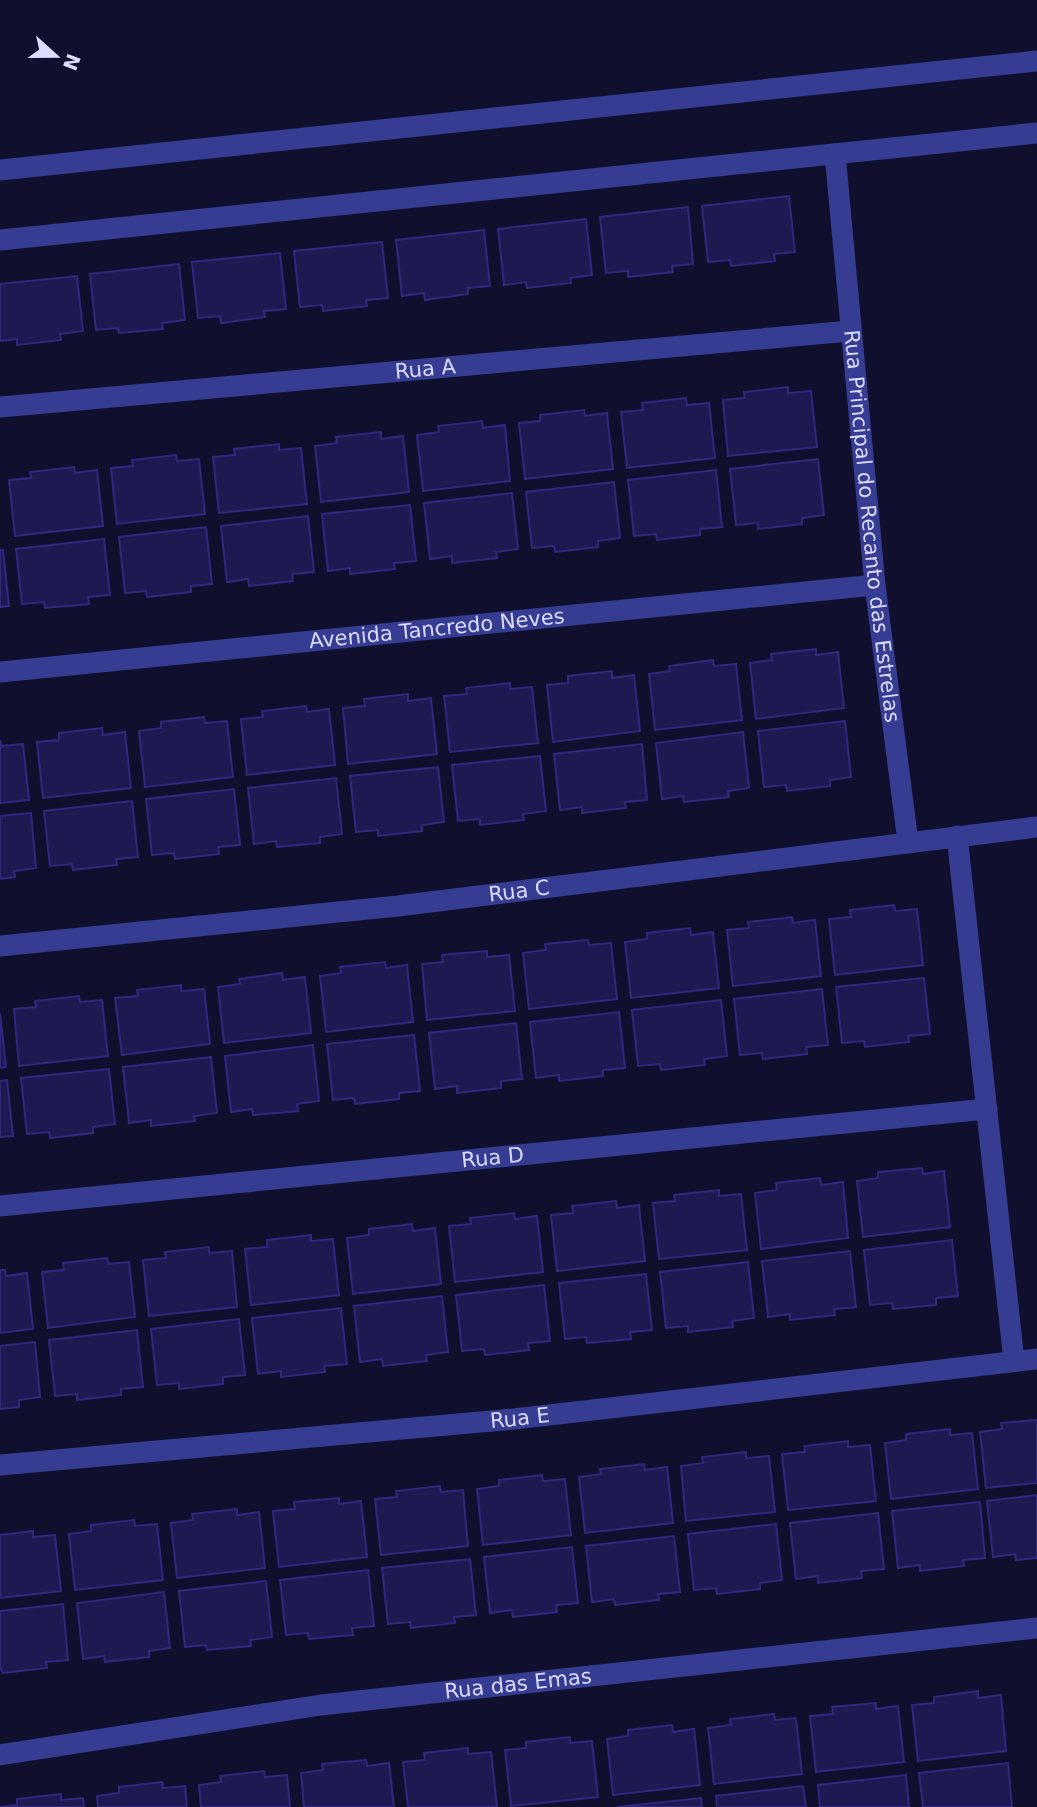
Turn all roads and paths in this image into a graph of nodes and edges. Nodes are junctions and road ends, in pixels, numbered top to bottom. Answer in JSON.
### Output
{"nodes":[{"id":1,"x":1037,"y":61,"type":"edge"},
{"id":2,"x":1037,"y":133,"type":"edge"},
{"id":3,"x":835,"y":154,"type":"junction"},
{"id":4,"x":0,"y":170,"type":"edge"},
{"id":5,"x":0,"y":240,"type":"edge"},
{"id":6,"x":850,"y":331,"type":"junction"},
{"id":7,"x":0,"y":407,"type":"edge"},
{"id":8,"x":875,"y":585,"type":"junction"},
{"id":9,"x":0,"y":672,"type":"edge"},
{"id":10,"x":1037,"y":827,"type":"edge"},
{"id":11,"x":957,"y":836,"type":"junction"},
{"id":12,"x":908,"y":842,"type":"junction"},
{"id":13,"x":0,"y":946,"type":"edge"},
{"id":14,"x":987,"y":1109,"type":"junction"},
{"id":15,"x":0,"y":1206,"type":"edge"},
{"id":16,"x":1037,"y":1359,"type":"edge"},
{"id":17,"x":1014,"y":1362,"type":"junction"},
{"id":18,"x":0,"y":1465,"type":"edge"},
{"id":19,"x":1037,"y":1628,"type":"edge"},
{"id":20,"x":0,"y":1755,"type":"edge"}],
"edges":[{"from":1,"to":4,"type":"street"},
{"from":2,"to":3,"type":"street"},
{"from":3,"to":5,"type":"street"},
{"from":3,"to":6,"type":"street","name":"Rua Principal do Recanto das Estrelas"},
{"from":6,"to":7,"type":"street","name":"Rua A"},
{"from":6,"to":8,"type":"street","name":"Rua Principal do Recanto das Estrelas"},
{"from":8,"to":9,"type":"street","name":"Avenida Tancredo Neves"},
{"from":8,"to":12,"type":"street","name":"Rua Principal do Recanto das Estrelas"},
{"from":10,"to":11,"type":"street","name":"Rua C"},
{"from":11,"to":12,"type":"street","name":"Rua C"},
{"from":11,"to":14,"type":"street"},
{"from":12,"to":13,"type":"street","name":"Rua C"},
{"from":14,"to":15,"type":"street","name":"Rua D"},
{"from":14,"to":17,"type":"street"},
{"from":16,"to":17,"type":"street","name":"Rua E"},
{"from":17,"to":18,"type":"street","name":"Rua E"},
{"from":19,"to":20,"type":"street","name":"Rua das Emas"}]}
